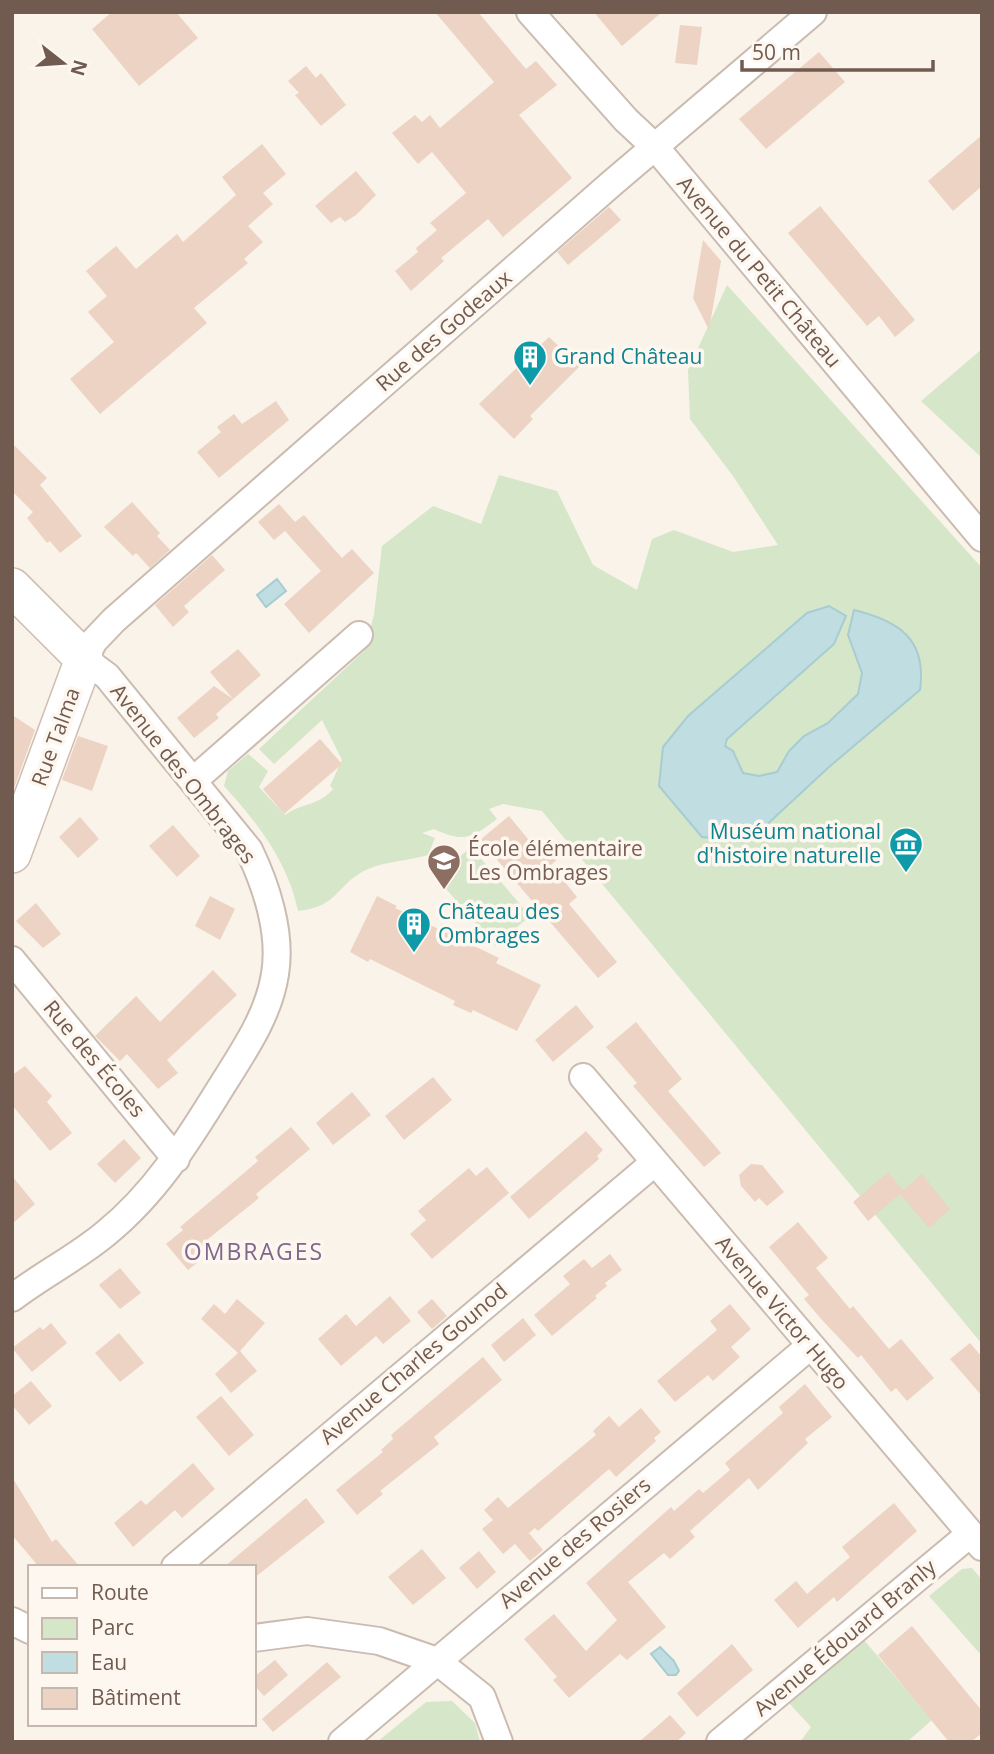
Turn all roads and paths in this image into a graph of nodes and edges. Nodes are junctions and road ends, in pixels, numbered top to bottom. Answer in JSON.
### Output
{"nodes":[{"id":1,"x":530,"y":12,"type":"edge"},
{"id":2,"x":813,"y":12,"type":"edge"},
{"id":3,"x":656,"y":148,"type":"junction"},
{"id":4,"x":982,"y":538,"type":"edge"},
{"id":5,"x":12,"y":587,"type":"edge"},
{"id":6,"x":359,"y":635,"type":"dead end"},
{"id":7,"x":84,"y":659,"type":"junction"},
{"id":8,"x":194,"y":780,"type":"junction"},
{"id":9,"x":12,"y":854,"type":"edge"},
{"id":10,"x":12,"y":960,"type":"edge"},
{"id":11,"x":583,"y":1077,"type":"dead end"},
{"id":12,"x":176,"y":1159,"type":"junction"},
{"id":13,"x":654,"y":1163,"type":"junction"},
{"id":14,"x":12,"y":1298,"type":"edge"},
{"id":15,"x":810,"y":1346,"type":"junction"},
{"id":16,"x":976,"y":1541,"type":"edge"},
{"id":17,"x":177,"y":1565,"type":"edge"},
{"id":18,"x":12,"y":1621,"type":"edge"},
{"id":19,"x":28,"y":1629,"type":"edge"},
{"id":20,"x":256,"y":1638,"type":"edge"},
{"id":21,"x":437,"y":1661,"type":"junction"},
{"id":22,"x":342,"y":1742,"type":"edge"},
{"id":23,"x":499,"y":1742,"type":"edge"},
{"id":24,"x":720,"y":1742,"type":"edge"}],
"edges":[{"from":1,"to":3,"type":"street","name":"Avenue du Petit Château"},
{"from":2,"to":3,"type":"street","name":"Rue des Godeaux"},
{"from":3,"to":4,"type":"street","name":"Avenue du Petit Château"},
{"from":3,"to":7,"type":"street","name":"Rue des Godeaux"},
{"from":5,"to":7,"type":"main road"},
{"from":6,"to":8,"type":"street"},
{"from":7,"to":8,"type":"street","name":"Avenue des Ombrages"},
{"from":7,"to":9,"type":"main road","name":"Rue Talma"},
{"from":8,"to":12,"type":"street","name":"Avenue des Ombrages"},
{"from":10,"to":12,"type":"street","name":"Rue des Écoles"},
{"from":11,"to":13,"type":"street","name":"Avenue Victor Hugo"},
{"from":12,"to":14,"type":"street","name":"Avenue des Ombrages"},
{"from":13,"to":15,"type":"street","name":"Avenue Victor Hugo"},
{"from":13,"to":17,"type":"street","name":"Avenue Charles Gounod"},
{"from":15,"to":16,"type":"street","name":"Avenue Victor Hugo"},
{"from":15,"to":21,"type":"street","name":"Avenue des Rosiers"},
{"from":16,"to":24,"type":"street","name":"Avenue Édouard Branly"},
{"from":18,"to":19,"type":"street"},
{"from":20,"to":21,"type":"street"},
{"from":21,"to":22,"type":"street","name":"Avenue des Rosiers"},
{"from":21,"to":23,"type":"street"}]}
